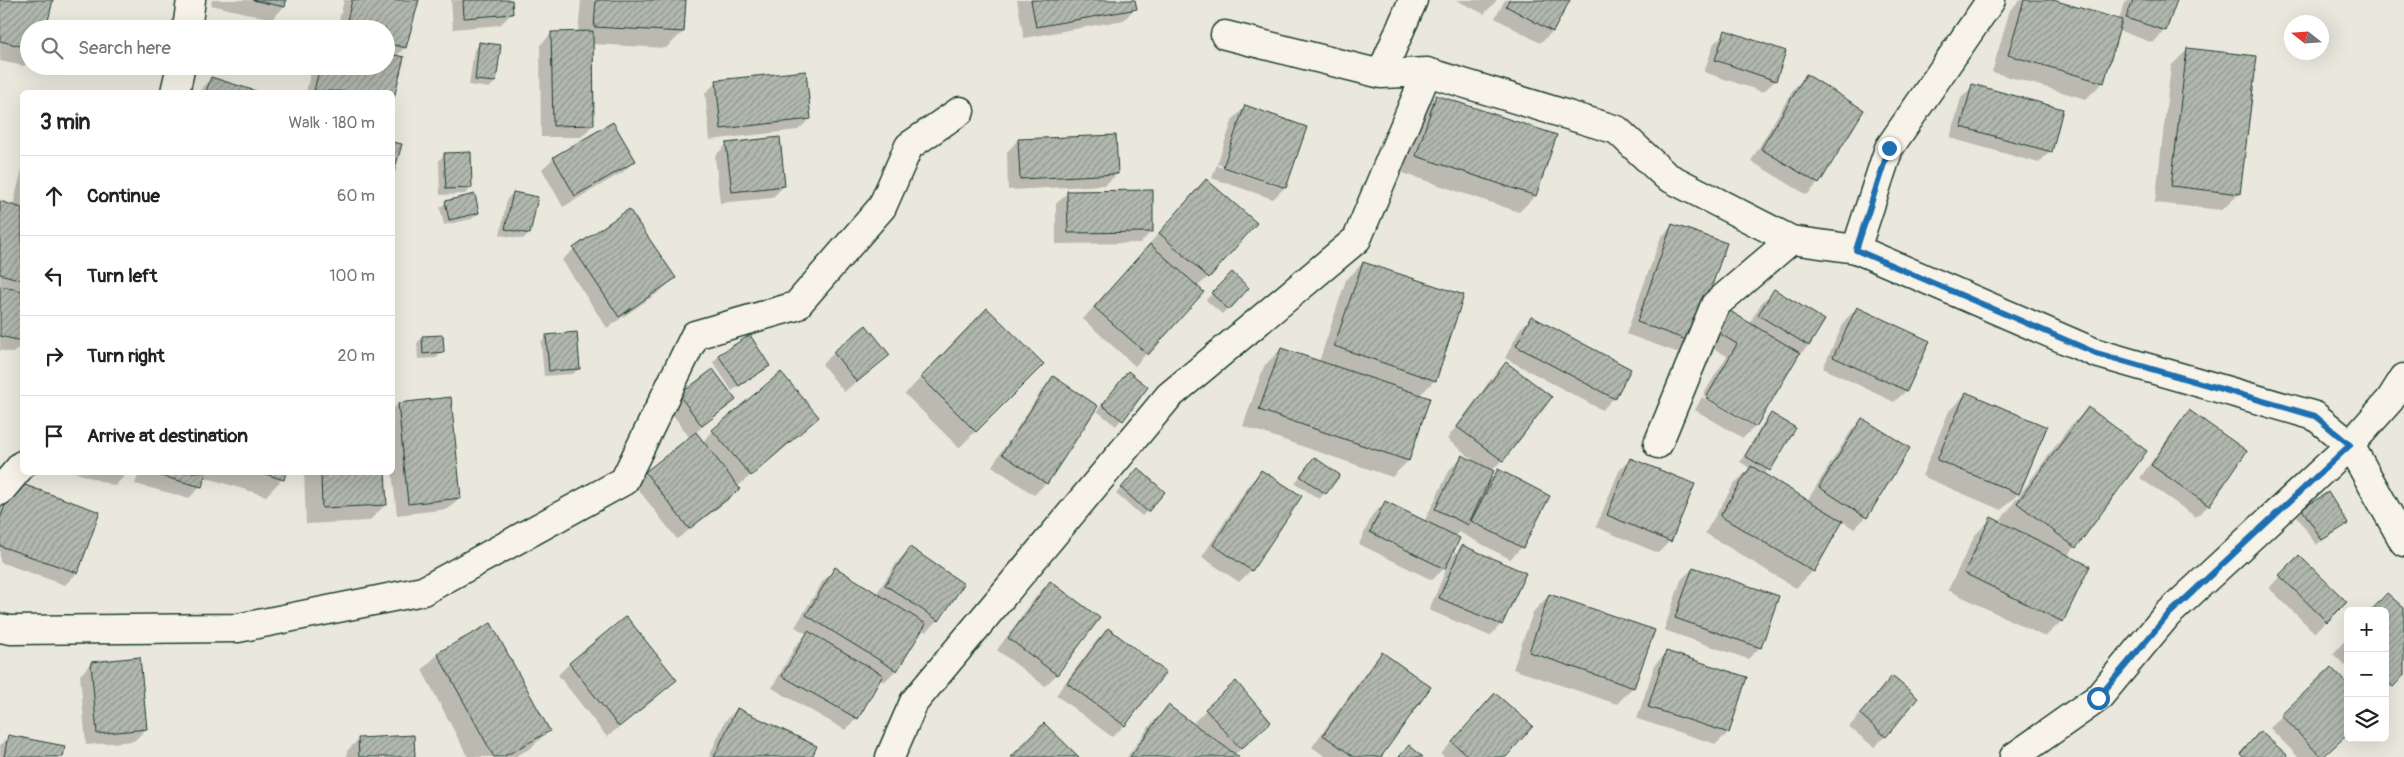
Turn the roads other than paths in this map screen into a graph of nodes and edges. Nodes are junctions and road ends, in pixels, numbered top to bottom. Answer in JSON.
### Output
{"nodes":[{"id":1,"x":191,"y":0,"type":"edge"},
{"id":2,"x":1413,"y":0,"type":"edge"},
{"id":3,"x":1991,"y":0,"type":"edge"},
{"id":4,"x":188,"y":20,"type":"edge"},
{"id":5,"x":1225,"y":34,"type":"dead end"},
{"id":6,"x":1427,"y":72,"type":"junction"},
{"id":7,"x":1381,"y":74,"type":"junction"},
{"id":8,"x":179,"y":75,"type":"edge"},
{"id":9,"x":175,"y":90,"type":"edge"},
{"id":10,"x":960,"y":111,"type":"dead end"},
{"id":11,"x":1791,"y":240,"type":"junction"},
{"id":12,"x":1856,"y":250,"type":"junction"},
{"id":13,"x":2404,"y":378,"type":"edge"},
{"id":14,"x":1658,"y":444,"type":"dead end"},
{"id":15,"x":2350,"y":445,"type":"junction"},
{"id":16,"x":20,"y":467,"type":"edge"},
{"id":17,"x":0,"y":491,"type":"edge"},
{"id":18,"x":2404,"y":542,"type":"edge"},
{"id":19,"x":0,"y":628,"type":"edge"},
{"id":20,"x":890,"y":757,"type":"edge"},
{"id":21,"x":2014,"y":757,"type":"edge"}],
"edges":[{"from":1,"to":4,"type":"street"},
{"from":2,"to":7,"type":"street"},
{"from":3,"to":12,"type":"street"},
{"from":5,"to":7,"type":"street"},
{"from":6,"to":7,"type":"street"},
{"from":6,"to":11,"type":"street"},
{"from":6,"to":20,"type":"street"},
{"from":8,"to":9,"type":"street"},
{"from":10,"to":19,"type":"street"},
{"from":11,"to":12,"type":"street"},
{"from":11,"to":14,"type":"street"},
{"from":12,"to":15,"type":"street"},
{"from":13,"to":15,"type":"street"},
{"from":15,"to":18,"type":"street"},
{"from":15,"to":21,"type":"street"},
{"from":16,"to":17,"type":"street"}]}
